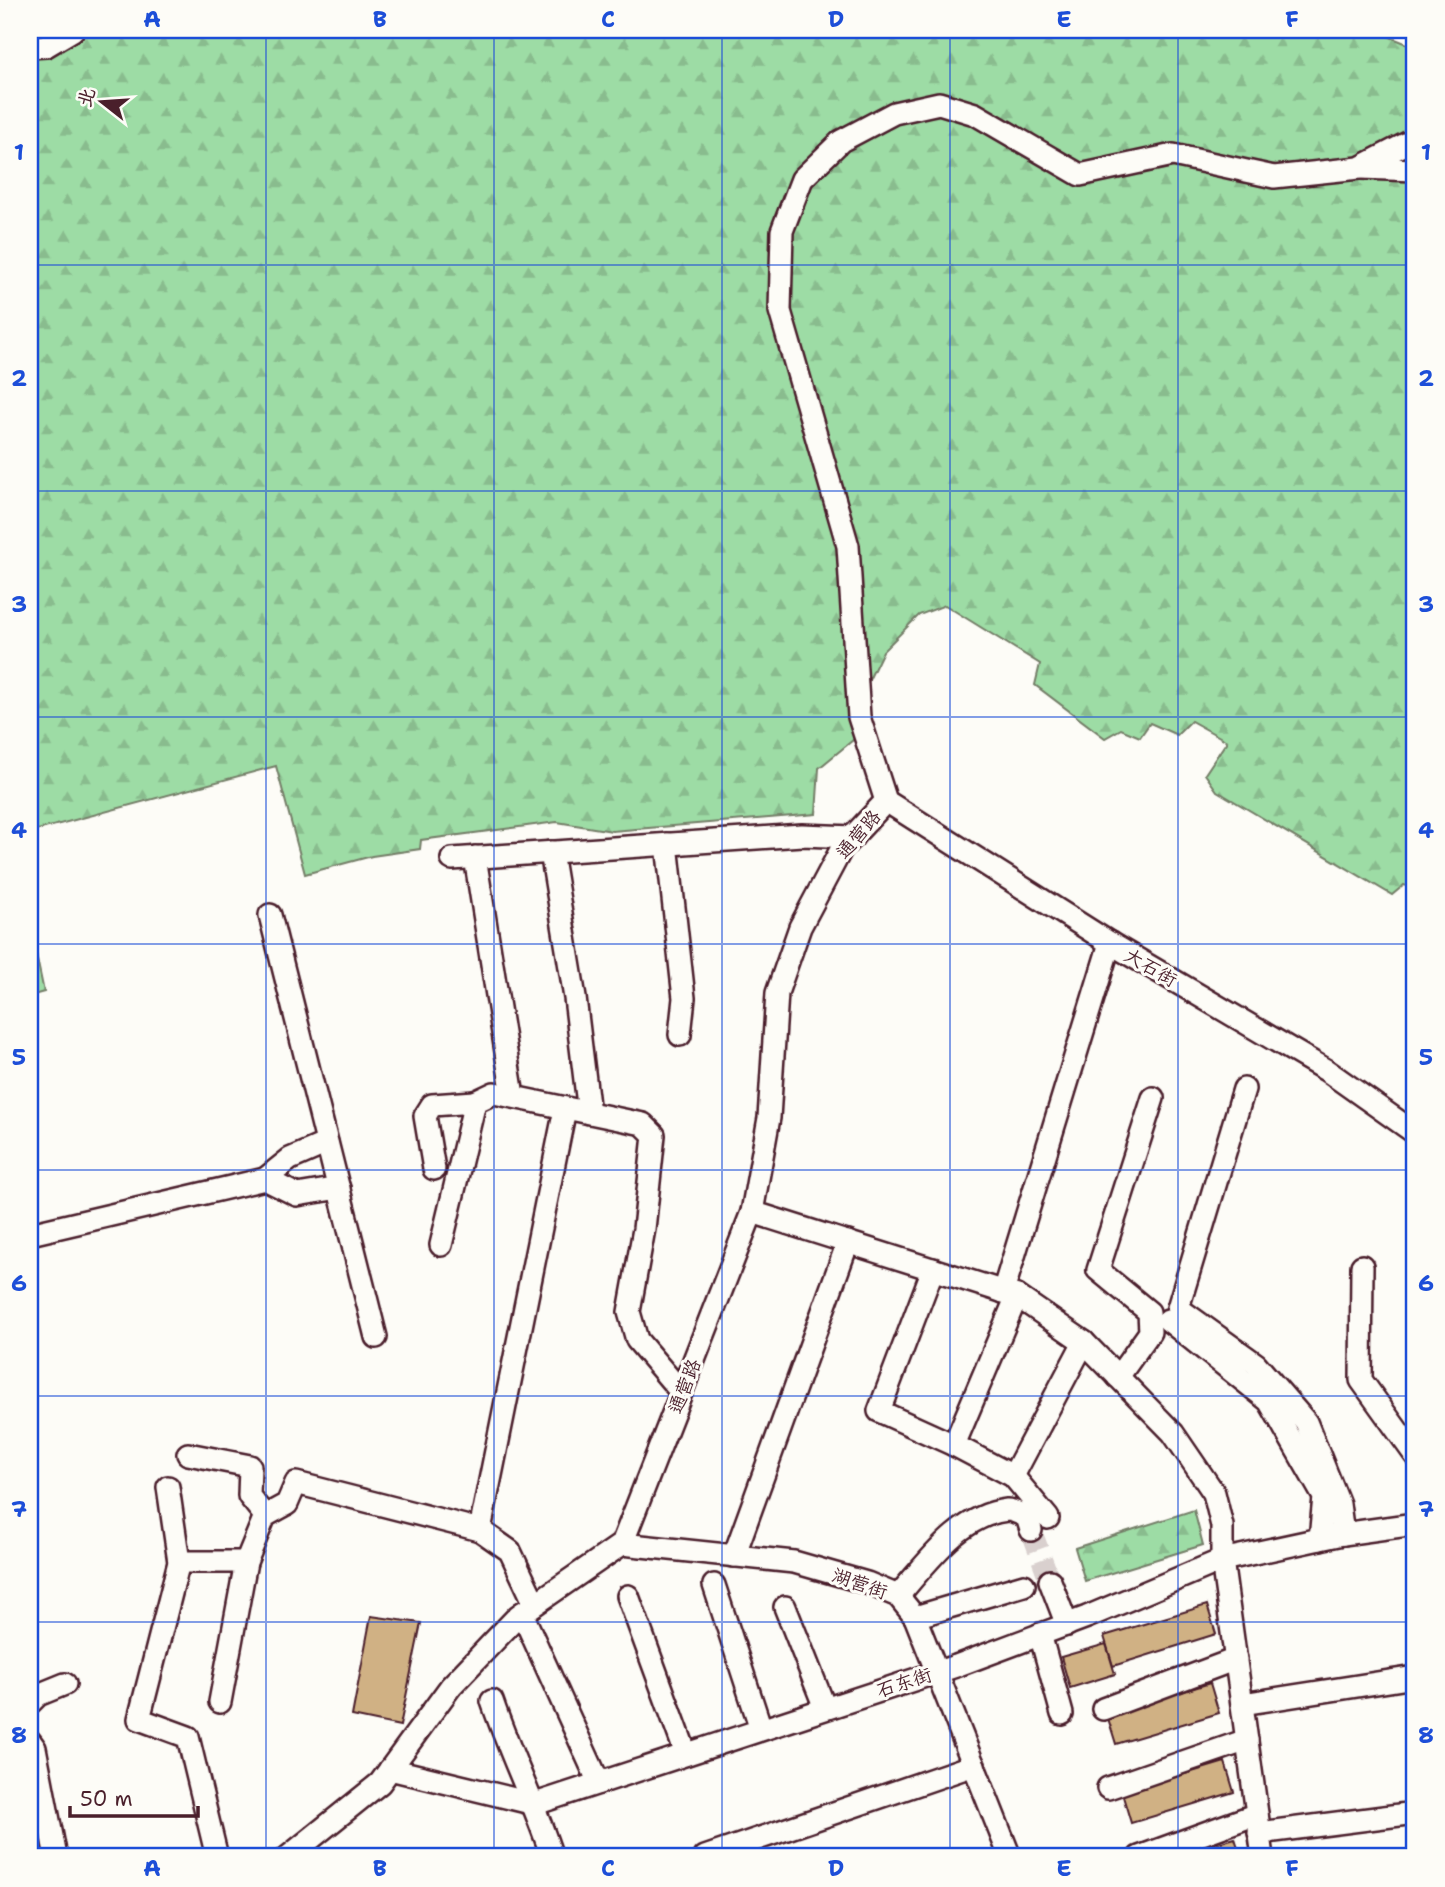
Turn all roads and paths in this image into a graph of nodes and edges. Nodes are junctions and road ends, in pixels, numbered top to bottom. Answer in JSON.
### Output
{"nodes":[{"id":1,"x":74,"y":30,"type":"edge"},
{"id":2,"x":30,"y":47,"type":"edge"},
{"id":3,"x":1415,"y":139,"type":"edge"},
{"id":4,"x":1359,"y":168,"type":"junction"},
{"id":5,"x":1415,"y":170,"type":"edge"},
{"id":6,"x":886,"y":801,"type":"junction"},
{"id":7,"x":853,"y":837,"type":"junction"},
{"id":8,"x":667,"y":844,"type":"junction"},
{"id":9,"x":551,"y":852,"type":"junction"},
{"id":10,"x":475,"y":857,"type":"junction"},
{"id":11,"x":452,"y":859,"type":"dead end"},
{"id":12,"x":270,"y":915,"type":"dead end"},
{"id":13,"x":1110,"y":943,"type":"junction"},
{"id":14,"x":680,"y":1035,"type":"dead end"},
{"id":15,"x":1244,"y":1089,"type":"dead end"},
{"id":16,"x":513,"y":1097,"type":"junction"},
{"id":17,"x":1153,"y":1098,"type":"dead end"},
{"id":18,"x":475,"y":1101,"type":"junction"},
{"id":19,"x":565,"y":1109,"type":"junction"},
{"id":20,"x":589,"y":1113,"type":"junction"},
{"id":21,"x":1413,"y":1126,"type":"edge"},
{"id":22,"x":327,"y":1143,"type":"junction"},
{"id":23,"x":433,"y":1169,"type":"dead end"},
{"id":24,"x":265,"y":1179,"type":"junction"},
{"id":25,"x":339,"y":1188,"type":"junction"},
{"id":26,"x":752,"y":1212,"type":"junction"},
{"id":27,"x":30,"y":1234,"type":"edge"},
{"id":28,"x":848,"y":1242,"type":"junction"},
{"id":29,"x":441,"y":1245,"type":"dead end"},
{"id":30,"x":1362,"y":1266,"type":"dead end"},
{"id":31,"x":933,"y":1269,"type":"junction"},
{"id":32,"x":1010,"y":1294,"type":"junction"},
{"id":33,"x":1168,"y":1320,"type":"dead end"},
{"id":34,"x":376,"y":1337,"type":"dead end"},
{"id":35,"x":1084,"y":1342,"type":"junction"},
{"id":36,"x":1118,"y":1377,"type":"junction"},
{"id":37,"x":681,"y":1392,"type":"junction"},
{"id":38,"x":954,"y":1445,"type":"junction"},
{"id":39,"x":188,"y":1454,"type":"dead end"},
{"id":40,"x":1415,"y":1455,"type":"edge"},
{"id":41,"x":1013,"y":1476,"type":"junction"},
{"id":42,"x":168,"y":1487,"type":"dead end"},
{"id":43,"x":265,"y":1516,"type":"junction"},
{"id":44,"x":1415,"y":1524,"type":"edge"},
{"id":45,"x":480,"y":1530,"type":"junction"},
{"id":46,"x":1343,"y":1534,"type":"junction"},
{"id":47,"x":1320,"y":1539,"type":"junction"},
{"id":48,"x":622,"y":1544,"type":"junction"},
{"id":49,"x":734,"y":1556,"type":"junction"},
{"id":50,"x":1222,"y":1560,"type":"junction"},
{"id":51,"x":179,"y":1562,"type":"junction"},
{"id":52,"x":246,"y":1562,"type":"junction"},
{"id":53,"x":1049,"y":1581,"type":"tunnel mouth"},
{"id":54,"x":714,"y":1585,"type":"dead end"},
{"id":55,"x":1024,"y":1585,"type":"dead end"},
{"id":56,"x":628,"y":1596,"type":"dead end"},
{"id":57,"x":898,"y":1596,"type":"junction"},
{"id":58,"x":785,"y":1607,"type":"dead end"},
{"id":59,"x":529,"y":1608,"type":"junction"},
{"id":60,"x":915,"y":1617,"type":"junction"},
{"id":61,"x":1067,"y":1625,"type":"junction"},
{"id":62,"x":1040,"y":1634,"type":"junction"},
{"id":63,"x":1236,"y":1659,"type":"junction"},
{"id":64,"x":937,"y":1672,"type":"junction"},
{"id":65,"x":1415,"y":1677,"type":"edge"},
{"id":66,"x":65,"y":1684,"type":"dead end"},
{"id":67,"x":492,"y":1701,"type":"dead end"},
{"id":68,"x":220,"y":1702,"type":"dead end"},
{"id":69,"x":30,"y":1703,"type":"edge"},
{"id":70,"x":1242,"y":1704,"type":"junction"},
{"id":71,"x":825,"y":1708,"type":"junction"},
{"id":72,"x":1104,"y":1709,"type":"dead end"},
{"id":73,"x":1062,"y":1714,"type":"dead end"},
{"id":74,"x":761,"y":1729,"type":"junction"},
{"id":75,"x":1247,"y":1740,"type":"junction"},
{"id":76,"x":30,"y":1741,"type":"edge"},
{"id":77,"x":686,"y":1754,"type":"junction"},
{"id":78,"x":974,"y":1765,"type":"junction"},
{"id":79,"x":390,"y":1769,"type":"junction"},
{"id":80,"x":599,"y":1783,"type":"junction"},
{"id":81,"x":1108,"y":1788,"type":"dead end"},
{"id":82,"x":535,"y":1804,"type":"junction"},
{"id":83,"x":1415,"y":1813,"type":"edge"},
{"id":84,"x":1258,"y":1823,"type":"junction"},
{"id":85,"x":717,"y":1855,"type":"edge"},
{"id":86,"x":56,"y":1857,"type":"edge"},
{"id":87,"x":217,"y":1857,"type":"edge"},
{"id":88,"x":288,"y":1857,"type":"edge"},
{"id":89,"x":552,"y":1857,"type":"edge"},
{"id":90,"x":1009,"y":1857,"type":"edge"},
{"id":91,"x":1139,"y":1857,"type":"edge"},
{"id":92,"x":1263,"y":1857,"type":"edge"}],
"edges":[{"from":1,"to":2,"type":"street"},
{"from":3,"to":4,"type":"street"},
{"from":4,"to":5,"type":"street"},
{"from":4,"to":6,"type":"street"},
{"from":6,"to":7,"type":"street","name":"通营路"},
{"from":6,"to":13,"type":"street","name":"大石街"},
{"from":7,"to":8,"type":"street"},
{"from":7,"to":26,"type":"street","name":"通营路"},
{"from":8,"to":9,"type":"street"},
{"from":8,"to":14,"type":"street"},
{"from":9,"to":10,"type":"street"},
{"from":9,"to":20,"type":"street"},
{"from":10,"to":11,"type":"street"},
{"from":10,"to":16,"type":"street"},
{"from":12,"to":22,"type":"street"},
{"from":13,"to":21,"type":"street","name":"大石街"},
{"from":13,"to":32,"type":"street"},
{"from":15,"to":46,"type":"street"},
{"from":16,"to":18,"type":"street"},
{"from":16,"to":19,"type":"street"},
{"from":17,"to":36,"type":"street"},
{"from":18,"to":23,"type":"street"},
{"from":18,"to":29,"type":"street"},
{"from":19,"to":20,"type":"street"},
{"from":19,"to":45,"type":"street"},
{"from":20,"to":37,"type":"street"},
{"from":22,"to":24,"type":"street"},
{"from":22,"to":25,"type":"street"},
{"from":24,"to":25,"type":"street"},
{"from":24,"to":27,"type":"street"},
{"from":25,"to":34,"type":"street"},
{"from":26,"to":28,"type":"street"},
{"from":26,"to":37,"type":"street","name":"通营路"},
{"from":28,"to":31,"type":"street"},
{"from":28,"to":49,"type":"street"},
{"from":30,"to":40,"type":"street"},
{"from":31,"to":32,"type":"street"},
{"from":31,"to":38,"type":"street"},
{"from":32,"to":35,"type":"street"},
{"from":32,"to":38,"type":"street"},
{"from":33,"to":47,"type":"street"},
{"from":35,"to":36,"type":"street"},
{"from":35,"to":41,"type":"street"},
{"from":36,"to":50,"type":"street"},
{"from":37,"to":48,"type":"street","name":"通营路"},
{"from":38,"to":41,"type":"street"},
{"from":39,"to":43,"type":"street"},
{"from":41,"to":57,"type":"street"},
{"from":42,"to":51,"type":"street"},
{"from":43,"to":45,"type":"street"},
{"from":43,"to":52,"type":"street"},
{"from":44,"to":46,"type":"street","name":"石东街"},
{"from":45,"to":59,"type":"street"},
{"from":46,"to":47,"type":"street","name":"石东街"},
{"from":47,"to":50,"type":"street","name":"石东街"},
{"from":48,"to":49,"type":"street","name":"湖营街"},
{"from":48,"to":59,"type":"street"},
{"from":49,"to":57,"type":"street","name":"湖营街"},
{"from":50,"to":61,"type":"street","name":"石东街"},
{"from":50,"to":63,"type":"street"},
{"from":51,"to":52,"type":"street"},
{"from":51,"to":87,"type":"street"},
{"from":52,"to":68,"type":"street"},
{"from":53,"to":61,"type":"street"},
{"from":54,"to":74,"type":"street"},
{"from":55,"to":60,"type":"street"},
{"from":56,"to":77,"type":"street"},
{"from":57,"to":60,"type":"street","name":"湖营街"},
{"from":58,"to":71,"type":"street"},
{"from":59,"to":79,"type":"street"},
{"from":59,"to":80,"type":"street"},
{"from":60,"to":64,"type":"street","name":"湖营街"},
{"from":61,"to":62,"type":"street","name":"石东街"},
{"from":62,"to":64,"type":"street","name":"石东街"},
{"from":62,"to":73,"type":"street"},
{"from":63,"to":70,"type":"street"},
{"from":63,"to":72,"type":"street"},
{"from":64,"to":71,"type":"street","name":"石东街"},
{"from":64,"to":78,"type":"street","name":"湖营街"},
{"from":65,"to":70,"type":"street"},
{"from":66,"to":69,"type":"street"},
{"from":67,"to":82,"type":"street"},
{"from":70,"to":75,"type":"street"},
{"from":71,"to":74,"type":"street","name":"石东街"},
{"from":74,"to":77,"type":"street","name":"石东街"},
{"from":75,"to":81,"type":"street"},
{"from":75,"to":84,"type":"street"},
{"from":76,"to":86,"type":"street"},
{"from":77,"to":80,"type":"street","name":"石东街"},
{"from":78,"to":85,"type":"street"},
{"from":78,"to":90,"type":"street","name":"湖营街"},
{"from":79,"to":82,"type":"street"},
{"from":79,"to":88,"type":"street"},
{"from":80,"to":82,"type":"street","name":"石东街"},
{"from":82,"to":89,"type":"street"},
{"from":83,"to":84,"type":"street"},
{"from":84,"to":91,"type":"street"},
{"from":84,"to":92,"type":"street"}]}
